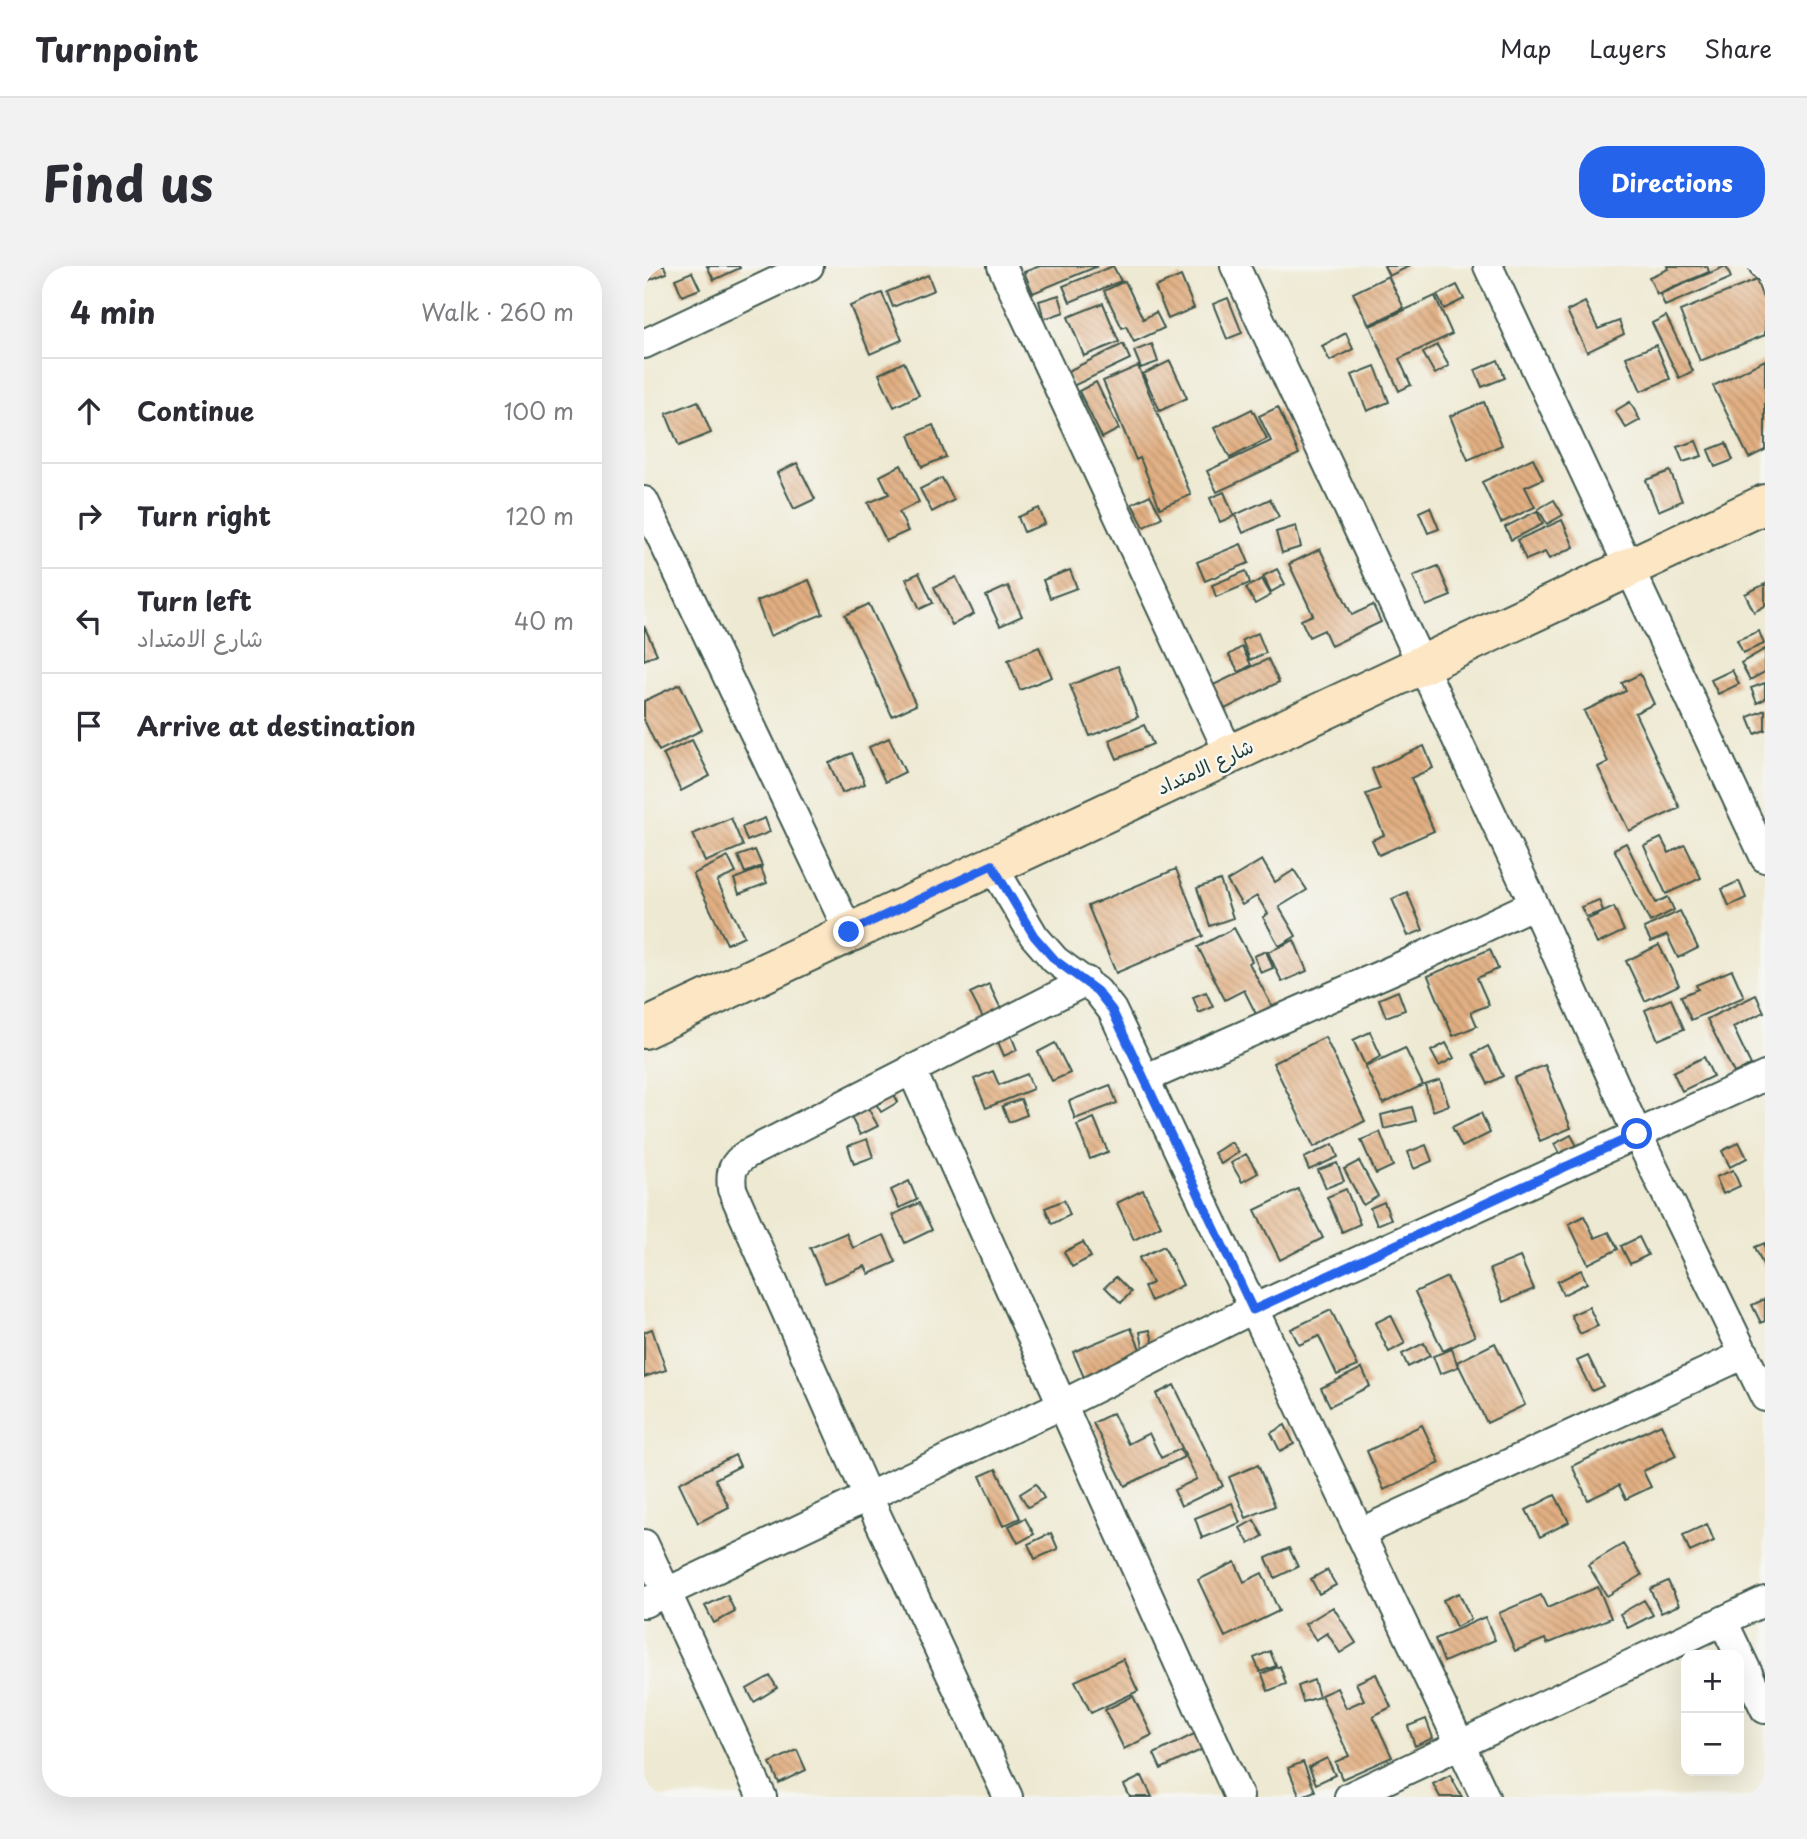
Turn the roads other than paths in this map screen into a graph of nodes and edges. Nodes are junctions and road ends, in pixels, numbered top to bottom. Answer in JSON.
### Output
{"nodes":[{"id":1,"x":809,"y":266,"type":"edge"},
{"id":2,"x":1002,"y":266,"type":"edge"},
{"id":3,"x":1235,"y":266,"type":"edge"},
{"id":4,"x":1488,"y":266,"type":"edge"},
{"id":5,"x":769,"y":275,"type":"edge"},
{"id":6,"x":644,"y":344,"type":"edge"},
{"id":7,"x":644,"y":501,"type":"edge"},
{"id":8,"x":1765,"y":504,"type":"edge"},
{"id":9,"x":1630,"y":568,"type":"junction"},
{"id":10,"x":1421,"y":665,"type":"junction"},
{"id":11,"x":1230,"y":755,"type":"junction"},
{"id":12,"x":1765,"y":858,"type":"edge"},
{"id":13,"x":992,"y":865,"type":"junction"},
{"id":14,"x":1534,"y":904,"type":"junction"},
{"id":15,"x":849,"y":932,"type":"junction"},
{"id":16,"x":1086,"y":981,"type":"junction"},
{"id":17,"x":646,"y":1024,"type":"edge"},
{"id":18,"x":911,"y":1069,"type":"junction"},
{"id":19,"x":1765,"y":1076,"type":"edge"},
{"id":20,"x":1144,"y":1079,"type":"junction"},
{"id":21,"x":1637,"y":1134,"type":"junction"},
{"id":22,"x":1253,"y":1310,"type":"junction"},
{"id":23,"x":1745,"y":1354,"type":"junction"},
{"id":24,"x":1765,"y":1396,"type":"edge"},
{"id":25,"x":1061,"y":1405,"type":"junction"},
{"id":26,"x":868,"y":1497,"type":"junction"},
{"id":27,"x":1359,"y":1533,"type":"junction"},
{"id":28,"x":644,"y":1544,"type":"edge"},
{"id":29,"x":655,"y":1598,"type":"edge"},
{"id":30,"x":1765,"y":1601,"type":"edge"},
{"id":31,"x":1723,"y":1621,"type":"junction"},
{"id":32,"x":1765,"y":1709,"type":"edge"},
{"id":33,"x":1461,"y":1745,"type":"junction"},
{"id":34,"x":762,"y":1797,"type":"edge"},
{"id":35,"x":1007,"y":1797,"type":"edge"},
{"id":36,"x":1239,"y":1797,"type":"edge"},
{"id":37,"x":1349,"y":1797,"type":"edge"},
{"id":38,"x":1485,"y":1797,"type":"edge"}],
"edges":[{"from":1,"to":5,"type":"street"},
{"from":2,"to":11,"type":"street"},
{"from":3,"to":10,"type":"street"},
{"from":4,"to":9,"type":"street"},
{"from":5,"to":6,"type":"street"},
{"from":7,"to":15,"type":"street"},
{"from":8,"to":9,"type":"street","name":"شارع الامتداد"},
{"from":9,"to":10,"type":"street","name":"شارع الامتداد"},
{"from":9,"to":12,"type":"street"},
{"from":10,"to":11,"type":"street","name":"شارع الامتداد"},
{"from":10,"to":14,"type":"street"},
{"from":11,"to":13,"type":"street","name":"شارع الامتداد"},
{"from":13,"to":15,"type":"street","name":"شارع الامتداد"},
{"from":13,"to":16,"type":"street"},
{"from":14,"to":20,"type":"street"},
{"from":14,"to":21,"type":"street"},
{"from":15,"to":17,"type":"street","name":"شارع الامتداد"},
{"from":16,"to":18,"type":"street"},
{"from":16,"to":20,"type":"street"},
{"from":18,"to":25,"type":"street"},
{"from":18,"to":26,"type":"street"},
{"from":19,"to":21,"type":"street"},
{"from":20,"to":22,"type":"street"},
{"from":21,"to":22,"type":"street"},
{"from":21,"to":23,"type":"street"},
{"from":22,"to":25,"type":"street"},
{"from":22,"to":27,"type":"street"},
{"from":23,"to":24,"type":"street"},
{"from":23,"to":27,"type":"street"},
{"from":25,"to":26,"type":"street"},
{"from":25,"to":36,"type":"street"},
{"from":26,"to":29,"type":"street"},
{"from":26,"to":35,"type":"street"},
{"from":27,"to":33,"type":"street"},
{"from":28,"to":29,"type":"street"},
{"from":29,"to":34,"type":"street"},
{"from":30,"to":31,"type":"street"},
{"from":31,"to":32,"type":"street"},
{"from":31,"to":33,"type":"street"},
{"from":33,"to":37,"type":"street"},
{"from":33,"to":38,"type":"street"}]}
